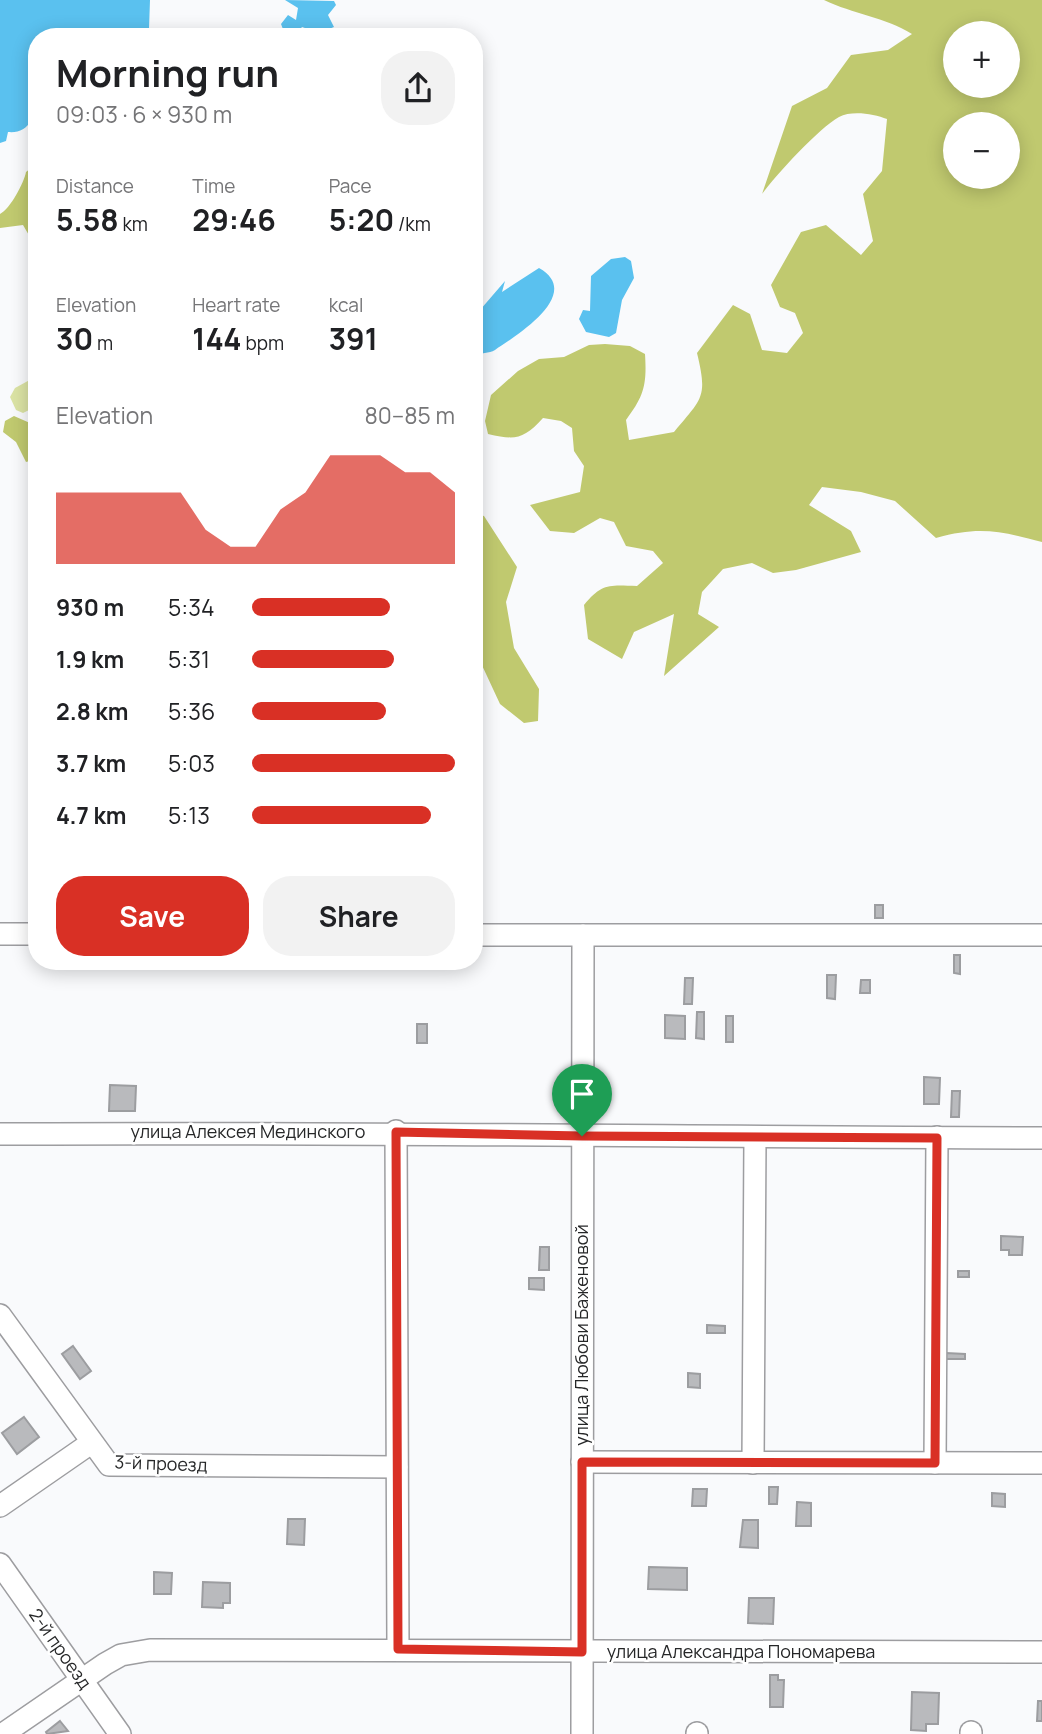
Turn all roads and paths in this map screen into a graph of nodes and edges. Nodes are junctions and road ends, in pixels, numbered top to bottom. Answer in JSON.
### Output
{"nodes":[{"id":1,"x":0,"y":934,"type":"edge"},
{"id":2,"x":28,"y":934,"type":"edge"},
{"id":3,"x":483,"y":935,"type":"edge"},
{"id":4,"x":583,"y":935,"type":"junction"},
{"id":5,"x":1042,"y":935,"type":"edge"},
{"id":6,"x":396,"y":1132,"type":"junction"},
{"id":7,"x":0,"y":1134,"type":"edge"},
{"id":8,"x":582,"y":1136,"type":"junction"},
{"id":9,"x":755,"y":1138,"type":"junction"},
{"id":10,"x":937,"y":1138,"type":"junction"},
{"id":11,"x":1042,"y":1138,"type":"edge"},
{"id":12,"x":0,"y":1315,"type":"edge"},
{"id":13,"x":91,"y":1443,"type":"junction"},
{"id":14,"x":582,"y":1462,"type":"junction"},
{"id":15,"x":753,"y":1463,"type":"junction"},
{"id":16,"x":935,"y":1463,"type":"junction"},
{"id":17,"x":1042,"y":1463,"type":"edge"},
{"id":18,"x":397,"y":1467,"type":"junction"},
{"id":19,"x":0,"y":1506,"type":"edge"},
{"id":20,"x":0,"y":1564,"type":"edge"},
{"id":21,"x":398,"y":1649,"type":"junction"},
{"id":22,"x":582,"y":1652,"type":"junction"},
{"id":23,"x":1042,"y":1652,"type":"edge"},
{"id":24,"x":82,"y":1680,"type":"junction"},
{"id":25,"x":3,"y":1734,"type":"edge"},
{"id":26,"x":120,"y":1734,"type":"edge"},
{"id":27,"x":582,"y":1734,"type":"edge"}],
"edges":[{"from":1,"to":2,"type":"street"},
{"from":3,"to":4,"type":"street"},
{"from":4,"to":5,"type":"street"},
{"from":4,"to":8,"type":"street","name":"улица Любови Баженовой"},
{"from":6,"to":7,"type":"street","name":"улица Алексея Мединского"},
{"from":6,"to":8,"type":"street","name":"улица Алексея Мединского"},
{"from":6,"to":18,"type":"street"},
{"from":8,"to":9,"type":"street","name":"улица Алексея Мединского"},
{"from":8,"to":14,"type":"street","name":"улица Любови Баженовой"},
{"from":9,"to":10,"type":"street","name":"улица Алексея Мединского"},
{"from":9,"to":15,"type":"street"},
{"from":10,"to":11,"type":"street","name":"улица Алексея Мединского"},
{"from":10,"to":16,"type":"street"},
{"from":12,"to":13,"type":"street","name":"3-й проезд"},
{"from":13,"to":18,"type":"street","name":"3-й проезд"},
{"from":13,"to":19,"type":"street"},
{"from":14,"to":15,"type":"street"},
{"from":14,"to":22,"type":"street","name":"улица Любови Баженовой"},
{"from":15,"to":16,"type":"street"},
{"from":16,"to":17,"type":"street"},
{"from":18,"to":21,"type":"street"},
{"from":20,"to":24,"type":"street","name":"2-й проезд"},
{"from":21,"to":22,"type":"street","name":"улица Александра Пономарева"},
{"from":21,"to":24,"type":"street","name":"улица Александра Пономарева"},
{"from":22,"to":23,"type":"street","name":"улица Александра Пономарева"},
{"from":22,"to":27,"type":"street","name":"улица Любови Баженовой"},
{"from":24,"to":25,"type":"street","name":"улица Александра Пономарева"},
{"from":24,"to":26,"type":"street","name":"2-й проезд"}]}
